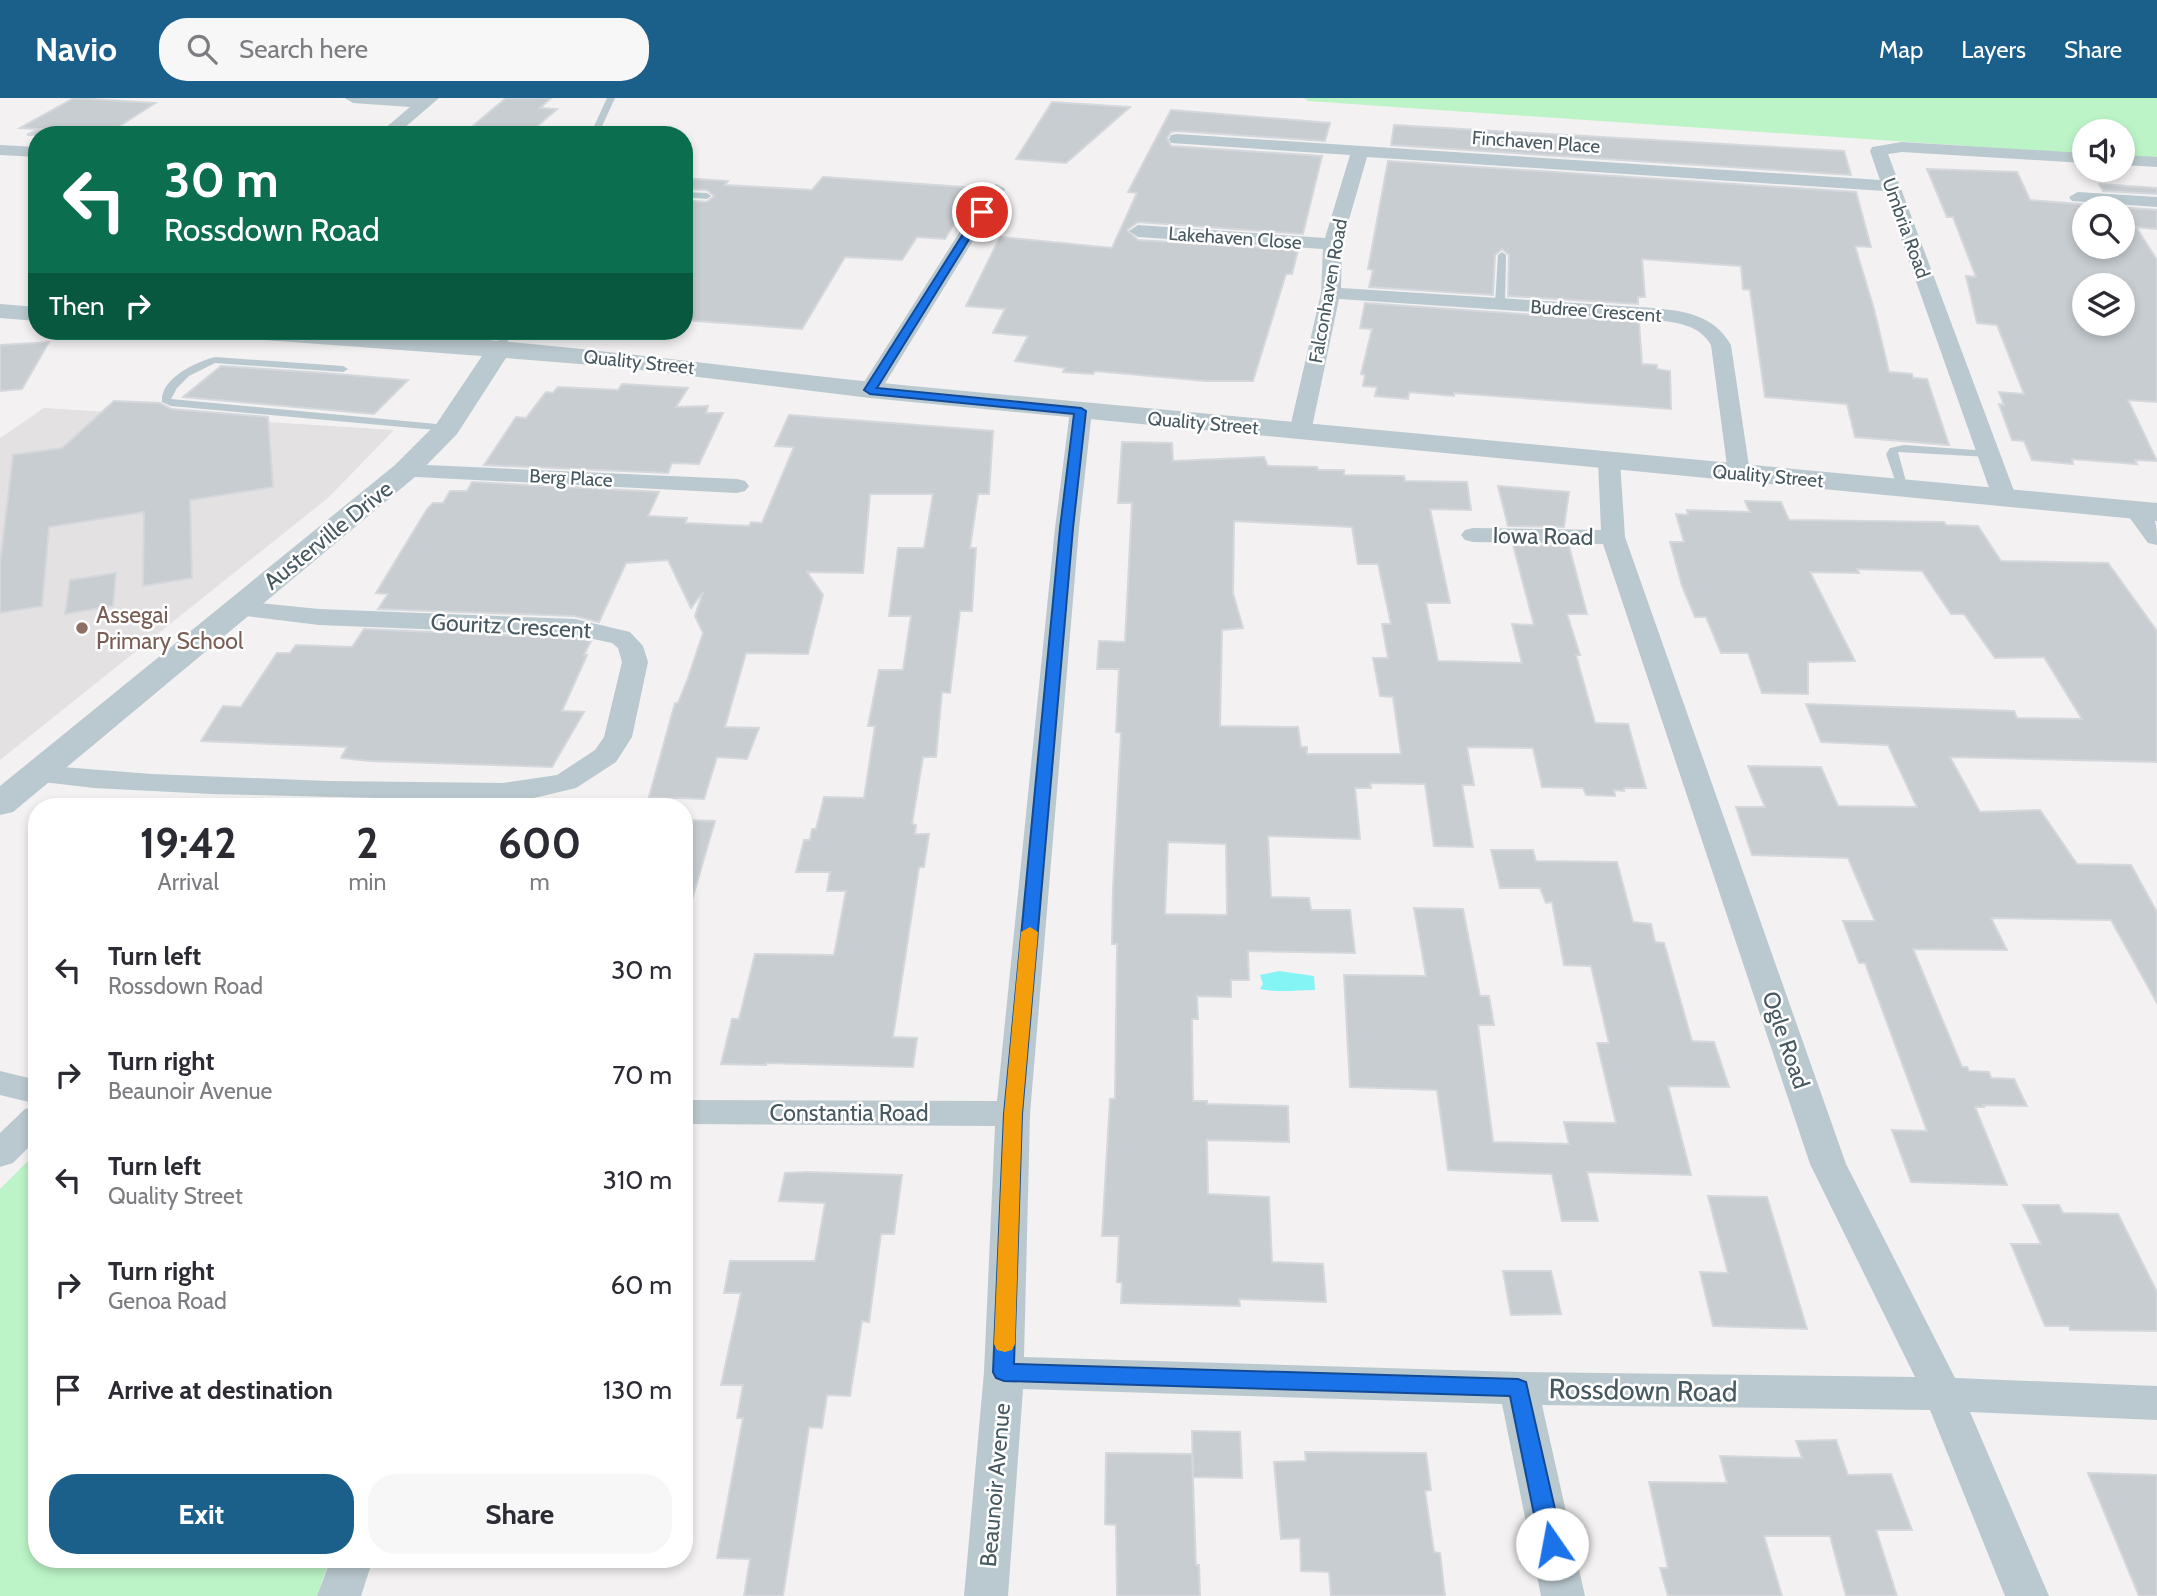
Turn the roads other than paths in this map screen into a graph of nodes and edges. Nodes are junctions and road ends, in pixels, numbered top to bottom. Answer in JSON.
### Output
{"nodes":[{"id":1,"x":353,"y":98,"type":"edge"},
{"id":2,"x":611,"y":98,"type":"edge"},
{"id":3,"x":428,"y":100,"type":"edge"},
{"id":4,"x":396,"y":126,"type":"edge"},
{"id":5,"x":598,"y":126,"type":"edge"},
{"id":6,"x":1177,"y":139,"type":"dead end"},
{"id":7,"x":0,"y":150,"type":"edge"},
{"id":8,"x":28,"y":152,"type":"edge"},
{"id":9,"x":1360,"y":152,"type":"junction"},
{"id":10,"x":2072,"y":157,"type":"edge"},
{"id":11,"x":2135,"y":161,"type":"edge"},
{"id":12,"x":2157,"y":162,"type":"edge"},
{"id":13,"x":1892,"y":186,"type":"junction"},
{"id":14,"x":996,"y":189,"type":"dead end"},
{"id":15,"x":693,"y":195,"type":"edge"},
{"id":16,"x":706,"y":196,"type":"dead end"},
{"id":17,"x":2135,"y":201,"type":"edge"},
{"id":18,"x":2157,"y":202,"type":"edge"},
{"id":19,"x":1138,"y":231,"type":"dead end"},
{"id":20,"x":1333,"y":244,"type":"junction"},
{"id":21,"x":1502,"y":256,"type":"dead end"},
{"id":22,"x":1331,"y":293,"type":"junction"},
{"id":23,"x":1500,"y":304,"type":"junction"},
{"id":24,"x":0,"y":311,"type":"edge"},
{"id":25,"x":28,"y":313,"type":"edge"},
{"id":26,"x":504,"y":340,"type":"edge"},
{"id":27,"x":343,"y":369,"type":"dead end"},
{"id":28,"x":870,"y":390,"type":"junction"},
{"id":29,"x":1081,"y":411,"type":"junction"},
{"id":30,"x":447,"y":428,"type":"junction"},
{"id":31,"x":1300,"y":432,"type":"junction"},
{"id":32,"x":1989,"y":453,"type":"junction"},
{"id":33,"x":1609,"y":461,"type":"junction"},
{"id":34,"x":405,"y":471,"type":"junction"},
{"id":35,"x":1740,"y":473,"type":"junction"},
{"id":36,"x":737,"y":486,"type":"dead end"},
{"id":37,"x":1903,"y":489,"type":"junction"},
{"id":38,"x":2005,"y":499,"type":"junction"},
{"id":39,"x":2147,"y":511,"type":"edge"},
{"id":40,"x":1473,"y":535,"type":"dead end"},
{"id":41,"x":1614,"y":537,"type":"junction"},
{"id":42,"x":2157,"y":538,"type":"edge"},
{"id":43,"x":238,"y":609,"type":"junction"},
{"id":44,"x":36,"y":774,"type":"junction"},
{"id":45,"x":0,"y":804,"type":"edge"},
{"id":46,"x":0,"y":1083,"type":"edge"},
{"id":47,"x":28,"y":1090,"type":"edge"},
{"id":48,"x":693,"y":1112,"type":"edge"},
{"id":49,"x":1013,"y":1114,"type":"junction"},
{"id":50,"x":28,"y":1127,"type":"edge"},
{"id":51,"x":0,"y":1154,"type":"edge"},
{"id":52,"x":1004,"y":1372,"type":"junction"},
{"id":53,"x":1518,"y":1388,"type":"junction"},
{"id":54,"x":1943,"y":1394,"type":"junction"},
{"id":55,"x":2157,"y":1403,"type":"edge"},
{"id":56,"x":349,"y":1568,"type":"edge"},
{"id":57,"x":339,"y":1596,"type":"edge"},
{"id":58,"x":986,"y":1596,"type":"edge"},
{"id":59,"x":1563,"y":1596,"type":"edge"},
{"id":60,"x":2027,"y":1596,"type":"edge"}],
"edges":[{"from":1,"to":3,"type":"street"},
{"from":2,"to":5,"type":"lane"},
{"from":3,"to":4,"type":"street"},
{"from":6,"to":9,"type":"street","name":"Finchaven Place"},
{"from":7,"to":8,"type":"street"},
{"from":9,"to":13,"type":"street","name":"Finchaven Place"},
{"from":9,"to":20,"type":"street","name":"Falconhaven Road"},
{"from":10,"to":13,"type":"street","name":"Umbria Road"},
{"from":11,"to":12,"type":"street"},
{"from":13,"to":32,"type":"street","name":"Umbria Road"},
{"from":14,"to":28,"type":"street"},
{"from":15,"to":16,"type":"lane"},
{"from":17,"to":18,"type":"street"},
{"from":19,"to":20,"type":"street","name":"Lakehaven Close"},
{"from":20,"to":22,"type":"street","name":"Falconhaven Road"},
{"from":21,"to":23,"type":"lane"},
{"from":22,"to":23,"type":"street","name":"Budree Crescent"},
{"from":22,"to":31,"type":"street","name":"Falconhaven Road"},
{"from":23,"to":35,"type":"street","name":"Budree Crescent"},
{"from":24,"to":25,"type":"street"},
{"from":26,"to":28,"type":"street","name":"Quality Street"},
{"from":26,"to":30,"type":"street","name":"Austerville Drive"},
{"from":27,"to":30,"type":"lane"},
{"from":28,"to":29,"type":"street","name":"Quality Street"},
{"from":29,"to":31,"type":"street","name":"Quality Street"},
{"from":29,"to":49,"type":"street","name":"Beaunoir Avenue"},
{"from":30,"to":34,"type":"street","name":"Austerville Drive"},
{"from":31,"to":33,"type":"street","name":"Quality Street"},
{"from":32,"to":37,"type":"lane"},
{"from":32,"to":38,"type":"street","name":"Umbria Road"},
{"from":33,"to":35,"type":"street","name":"Quality Street"},
{"from":33,"to":41,"type":"street","name":"Ogle Road"},
{"from":34,"to":36,"type":"street","name":"Berg Place"},
{"from":34,"to":43,"type":"street","name":"Austerville Drive"},
{"from":35,"to":37,"type":"street","name":"Quality Street"},
{"from":37,"to":38,"type":"street","name":"Quality Street"},
{"from":38,"to":39,"type":"street","name":"Quality Street"},
{"from":39,"to":42,"type":"street"},
{"from":40,"to":41,"type":"street","name":"Iowa Road"},
{"from":41,"to":54,"type":"street","name":"Ogle Road"},
{"from":43,"to":44,"type":"street","name":"Austerville Drive"},
{"from":43,"to":44,"type":"street","name":"Gouritz Crescent"},
{"from":44,"to":45,"type":"street","name":"Austerville Drive"},
{"from":46,"to":47,"type":"street"},
{"from":48,"to":49,"type":"street","name":"Constantia Road"},
{"from":49,"to":52,"type":"street","name":"Beaunoir Avenue"},
{"from":50,"to":51,"type":"street"},
{"from":52,"to":53,"type":"street","name":"Rossdown Road"},
{"from":52,"to":58,"type":"street","name":"Beaunoir Avenue"},
{"from":53,"to":54,"type":"street","name":"Rossdown Road"},
{"from":53,"to":59,"type":"street"},
{"from":54,"to":55,"type":"street","name":"Rossdown Road"},
{"from":54,"to":60,"type":"street","name":"Ogle Road"},
{"from":56,"to":57,"type":"street"}]}
